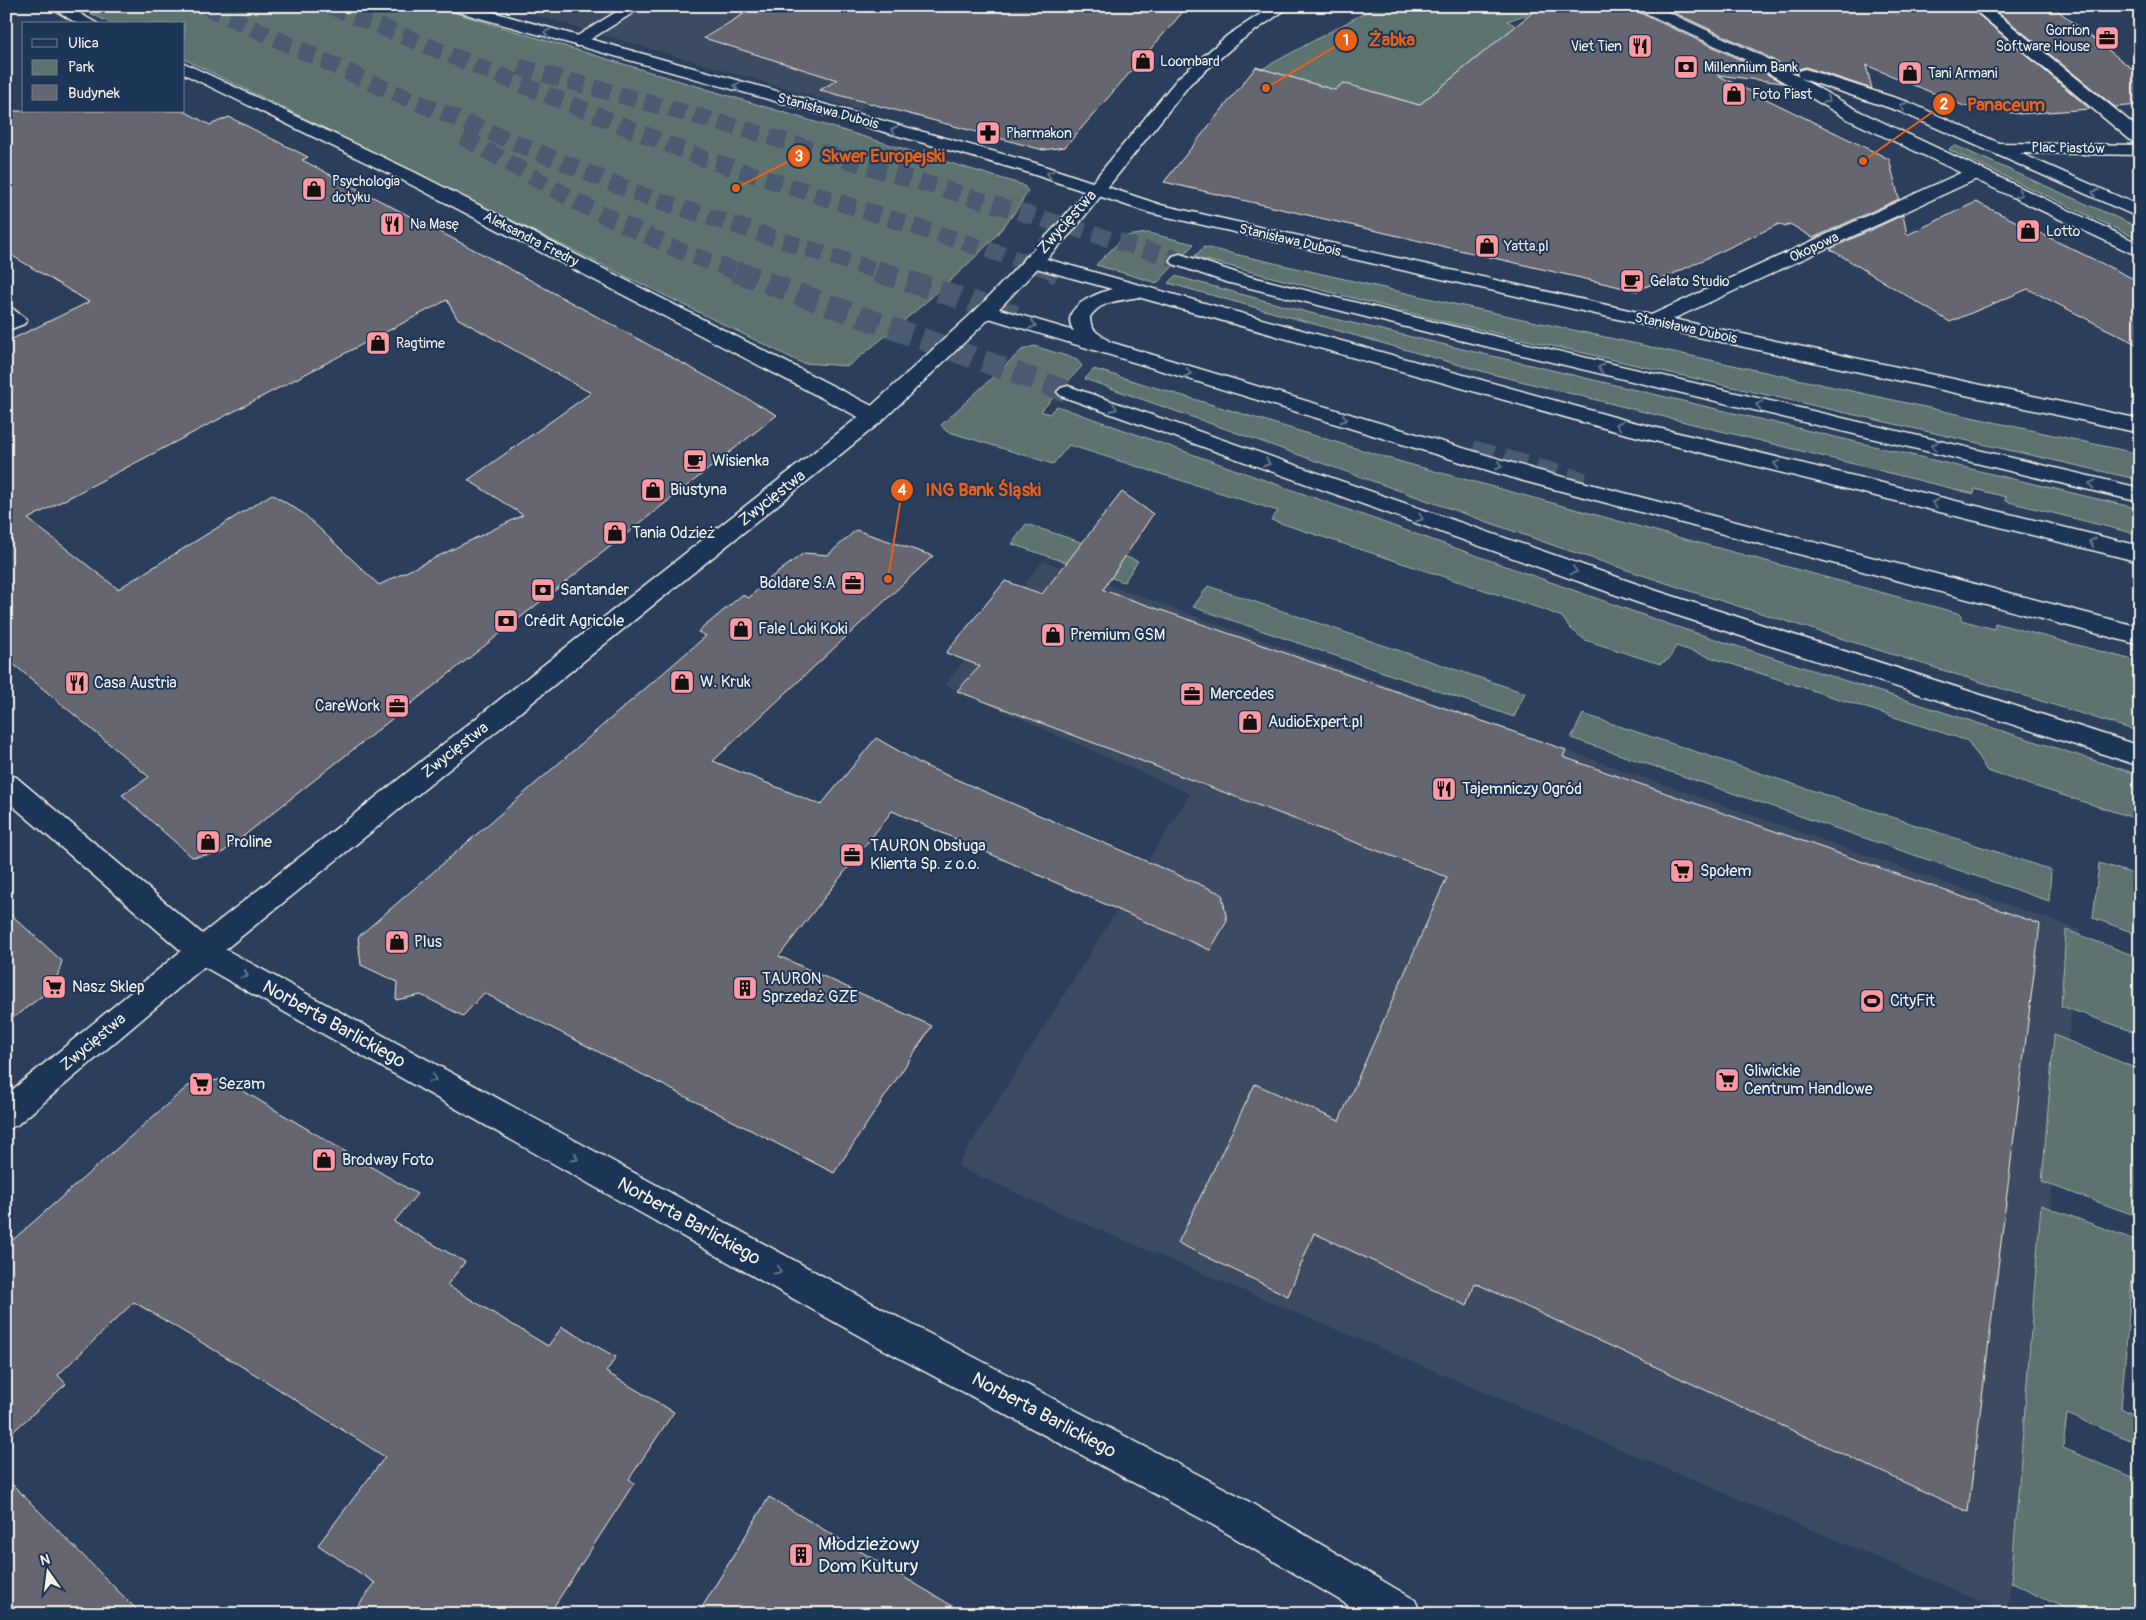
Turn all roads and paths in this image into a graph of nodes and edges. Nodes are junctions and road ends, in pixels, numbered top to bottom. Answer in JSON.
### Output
{"nodes":[{"id":1,"x":55,"y":6,"type":"edge"},
{"id":2,"x":453,"y":6,"type":"edge"},
{"id":3,"x":637,"y":6,"type":"edge"},
{"id":4,"x":1284,"y":6,"type":"edge"},
{"id":5,"x":1642,"y":6,"type":"edge"},
{"id":6,"x":1977,"y":6,"type":"edge"},
{"id":7,"x":86,"y":22,"type":"edge"},
{"id":8,"x":577,"y":41,"type":"junction"},
{"id":9,"x":1754,"y":58,"type":"junction"},
{"id":10,"x":185,"y":68,"type":"edge"},
{"id":11,"x":2140,"y":139,"type":"edge"},
{"id":12,"x":1995,"y":148,"type":"junction"},
{"id":13,"x":2140,"y":150,"type":"edge"},
{"id":14,"x":1975,"y":173,"type":"junction"},
{"id":15,"x":1096,"y":190,"type":"junction"},
{"id":16,"x":2140,"y":213,"type":"edge"},
{"id":17,"x":2140,"y":251,"type":"edge"},
{"id":18,"x":1180,"y":260,"type":"tunnel mouth"},
{"id":19,"x":1032,"y":261,"type":"junction"},
{"id":20,"x":1147,"y":294,"type":"junction"},
{"id":21,"x":986,"y":310,"type":"junction"},
{"id":22,"x":6,"y":313,"type":"edge"},
{"id":23,"x":1652,"y":321,"type":"junction"},
{"id":24,"x":6,"y":325,"type":"edge"},
{"id":25,"x":1107,"y":348,"type":"junction"},
{"id":26,"x":1068,"y":392,"type":"tunnel mouth"},
{"id":27,"x":874,"y":416,"type":"junction"},
{"id":28,"x":2140,"y":426,"type":"edge"},
{"id":29,"x":2140,"y":495,"type":"edge"},
{"id":30,"x":2140,"y":554,"type":"edge"},
{"id":31,"x":2140,"y":636,"type":"edge"},
{"id":32,"x":2140,"y":756,"type":"edge"},
{"id":33,"x":6,"y":784,"type":"edge"},
{"id":34,"x":202,"y":951,"type":"junction"},
{"id":35,"x":6,"y":1115,"type":"edge"},
{"id":36,"x":1401,"y":1614,"type":"edge"}],
"edges":[{"from":1,"to":7,"type":"street"},
{"from":8,"to":2,"type":"street","name":"Stanisława Dubois","one_way":true},
{"from":3,"to":8,"type":"street"},
{"from":4,"to":15,"type":"street","name":"Zwycięstwa"},
{"from":5,"to":9,"type":"street"},
{"from":6,"to":11,"type":"street"},
{"from":15,"to":8,"type":"street","name":"Stanisława Dubois","one_way":true},
{"from":12,"to":9,"type":"street","one_way":true},
{"from":9,"to":14,"type":"street","one_way":true},
{"from":10,"to":27,"type":"street","name":"Aleksandra Fredry"},
{"from":12,"to":13,"type":"street","name":"Plac Piastów"},
{"from":16,"to":12,"type":"street","one_way":true},
{"from":14,"to":17,"type":"street","one_way":true},
{"from":14,"to":23,"type":"street","name":"Okopowa"},
{"from":15,"to":19,"type":"street","name":"Zwycięstwa"},
{"from":15,"to":23,"type":"street","name":"Stanisława Dubois"},
{"from":29,"to":18,"type":"street","one_way":true},
{"from":19,"to":20,"type":"street"},
{"from":19,"to":21,"type":"street","name":"Zwycięstwa"},
{"from":20,"to":25,"type":"street"},
{"from":30,"to":20,"type":"street","one_way":true},
{"from":21,"to":25,"type":"street","one_way":true},
{"from":21,"to":27,"type":"street","name":"Zwycięstwa"},
{"from":22,"to":24,"type":"street"},
{"from":23,"to":28,"type":"street","name":"Stanisława Dubois"},
{"from":25,"to":31,"type":"street","one_way":true},
{"from":26,"to":32,"type":"street","one_way":true},
{"from":27,"to":34,"type":"street","name":"Zwycięstwa"},
{"from":33,"to":34,"type":"street","name":"Norberta Barlickiego"},
{"from":34,"to":35,"type":"street","name":"Zwycięstwa"},
{"from":34,"to":36,"type":"street","name":"Norberta Barlickiego","one_way":true}]}
